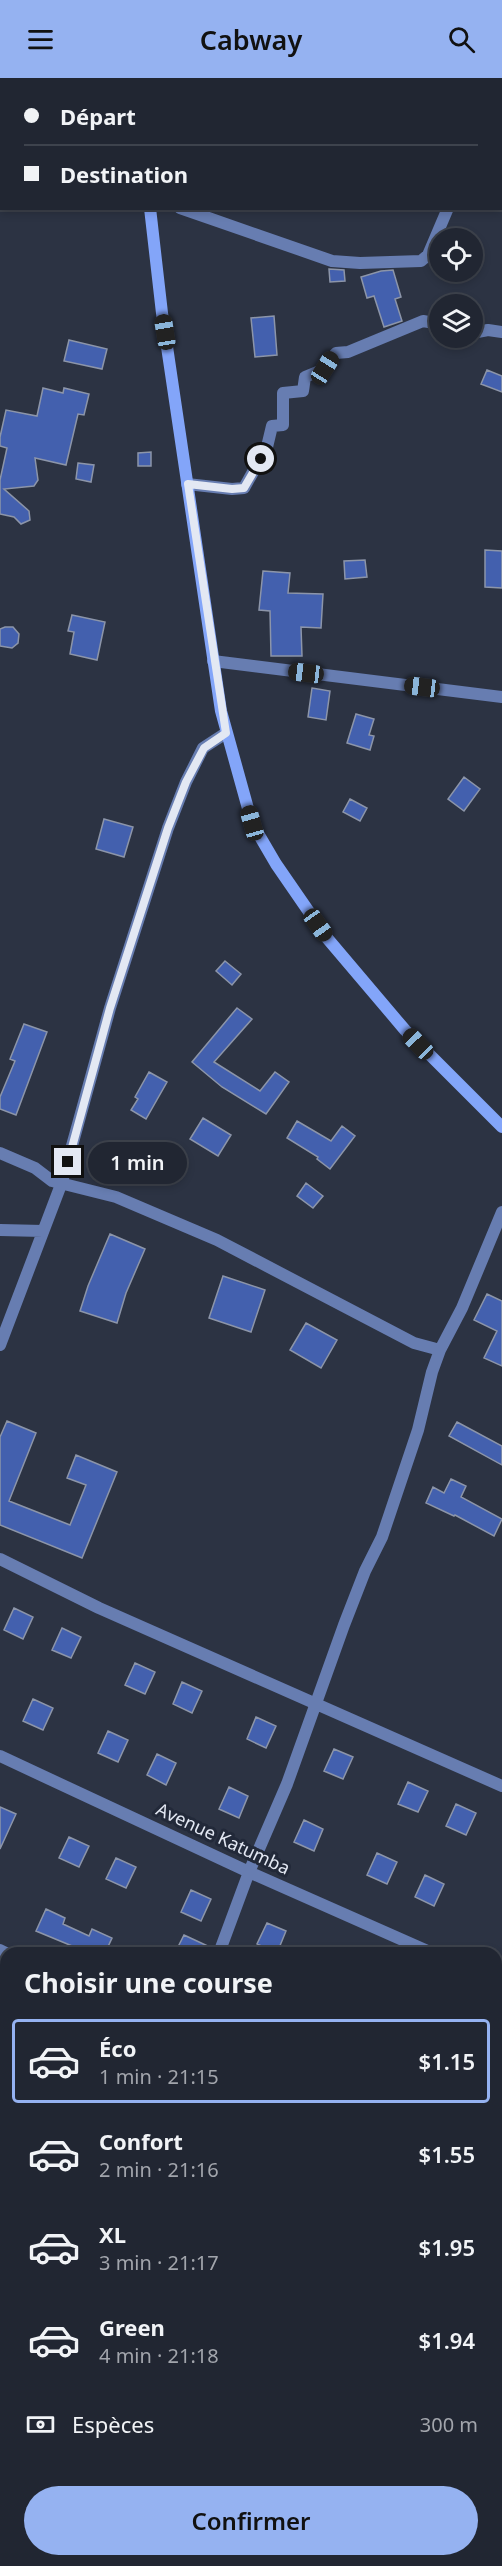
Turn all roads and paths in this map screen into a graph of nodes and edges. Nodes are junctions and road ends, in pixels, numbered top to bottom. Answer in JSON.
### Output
{"nodes":[{"id":1,"x":150,"y":210,"type":"edge"},
{"id":2,"x":186,"y":210,"type":"edge"},
{"id":3,"x":447,"y":210,"type":"edge"},
{"id":4,"x":429,"y":322,"type":"edge"},
{"id":5,"x":483,"y":331,"type":"edge"},
{"id":6,"x":502,"y":332,"type":"edge"},
{"id":7,"x":188,"y":484,"type":"junction"},
{"id":8,"x":213,"y":661,"type":"junction"},
{"id":9,"x":502,"y":697,"type":"edge"},
{"id":10,"x":226,"y":733,"type":"junction"},
{"id":11,"x":502,"y":1127,"type":"edge"},
{"id":12,"x":0,"y":1153,"type":"edge"},
{"id":13,"x":62,"y":1182,"type":"junction"},
{"id":14,"x":502,"y":1212,"type":"edge"},
{"id":15,"x":0,"y":1230,"type":"edge"},
{"id":16,"x":43,"y":1231,"type":"junction"},
{"id":17,"x":0,"y":1345,"type":"edge"},
{"id":18,"x":440,"y":1350,"type":"junction"},
{"id":19,"x":0,"y":1559,"type":"edge"},
{"id":20,"x":316,"y":1703,"type":"junction"},
{"id":21,"x":0,"y":1756,"type":"edge"},
{"id":22,"x":502,"y":1786,"type":"edge"},
{"id":23,"x":249,"y":1872,"type":"junction"},
{"id":24,"x":221,"y":1947,"type":"edge"},
{"id":25,"x":418,"y":1947,"type":"edge"}],
"edges":[{"from":1,"to":7,"type":"street"},
{"from":2,"to":3,"type":"street"},
{"from":4,"to":7,"type":"street"},
{"from":5,"to":6,"type":"street"},
{"from":7,"to":8,"type":"street"},
{"from":8,"to":9,"type":"street"},
{"from":8,"to":10,"type":"street"},
{"from":10,"to":11,"type":"street"},
{"from":10,"to":13,"type":"street"},
{"from":12,"to":13,"type":"street"},
{"from":13,"to":16,"type":"street"},
{"from":13,"to":18,"type":"street"},
{"from":14,"to":18,"type":"street"},
{"from":15,"to":16,"type":"street"},
{"from":16,"to":17,"type":"street"},
{"from":18,"to":20,"type":"street"},
{"from":19,"to":20,"type":"street"},
{"from":20,"to":22,"type":"street"},
{"from":20,"to":23,"type":"street"},
{"from":21,"to":23,"type":"street","name":"Avenue Katumba"},
{"from":23,"to":24,"type":"street"},
{"from":23,"to":25,"type":"street","name":"Avenue Katumba"}]}
